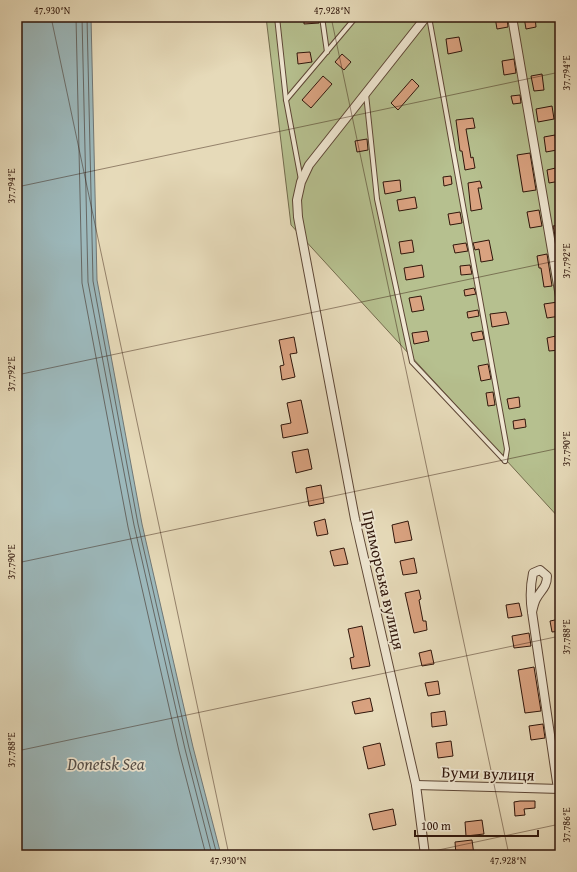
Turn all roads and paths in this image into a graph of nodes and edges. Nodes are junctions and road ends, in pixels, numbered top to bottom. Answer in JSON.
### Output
{"nodes":[{"id":1,"x":277,"y":17,"type":"edge"},
{"id":2,"x":322,"y":17,"type":"edge"},
{"id":3,"x":356,"y":17,"type":"edge"},
{"id":4,"x":428,"y":17,"type":"edge"},
{"id":5,"x":512,"y":17,"type":"edge"},
{"id":6,"x":327,"y":52,"type":"junction"},
{"id":7,"x":366,"y":93,"type":"junction"},
{"id":8,"x":286,"y":100,"type":"junction"},
{"id":9,"x":301,"y":182,"type":"junction"},
{"id":10,"x":560,"y":297,"type":"edge"},
{"id":11,"x":532,"y":612,"type":"dead end"},
{"id":12,"x":416,"y":785,"type":"junction"},
{"id":13,"x":559,"y":789,"type":"edge"},
{"id":14,"x":425,"y":855,"type":"edge"}],
"edges":[{"from":1,"to":8,"type":"lane"},
{"from":2,"to":6,"type":"lane"},
{"from":3,"to":6,"type":"lane"},
{"from":4,"to":7,"type":"street","name":"Приморська вулиця"},
{"from":4,"to":7,"type":"lane"},
{"from":5,"to":10,"type":"street"},
{"from":6,"to":8,"type":"lane"},
{"from":7,"to":9,"type":"street","name":"Приморська вулиця"},
{"from":8,"to":9,"type":"lane"},
{"from":9,"to":12,"type":"street","name":"Приморська вулиця"},
{"from":11,"to":13,"type":"street"},
{"from":12,"to":13,"type":"street","name":"Буми вулиця"},
{"from":12,"to":14,"type":"street","name":"Приморська вулиця"}]}
